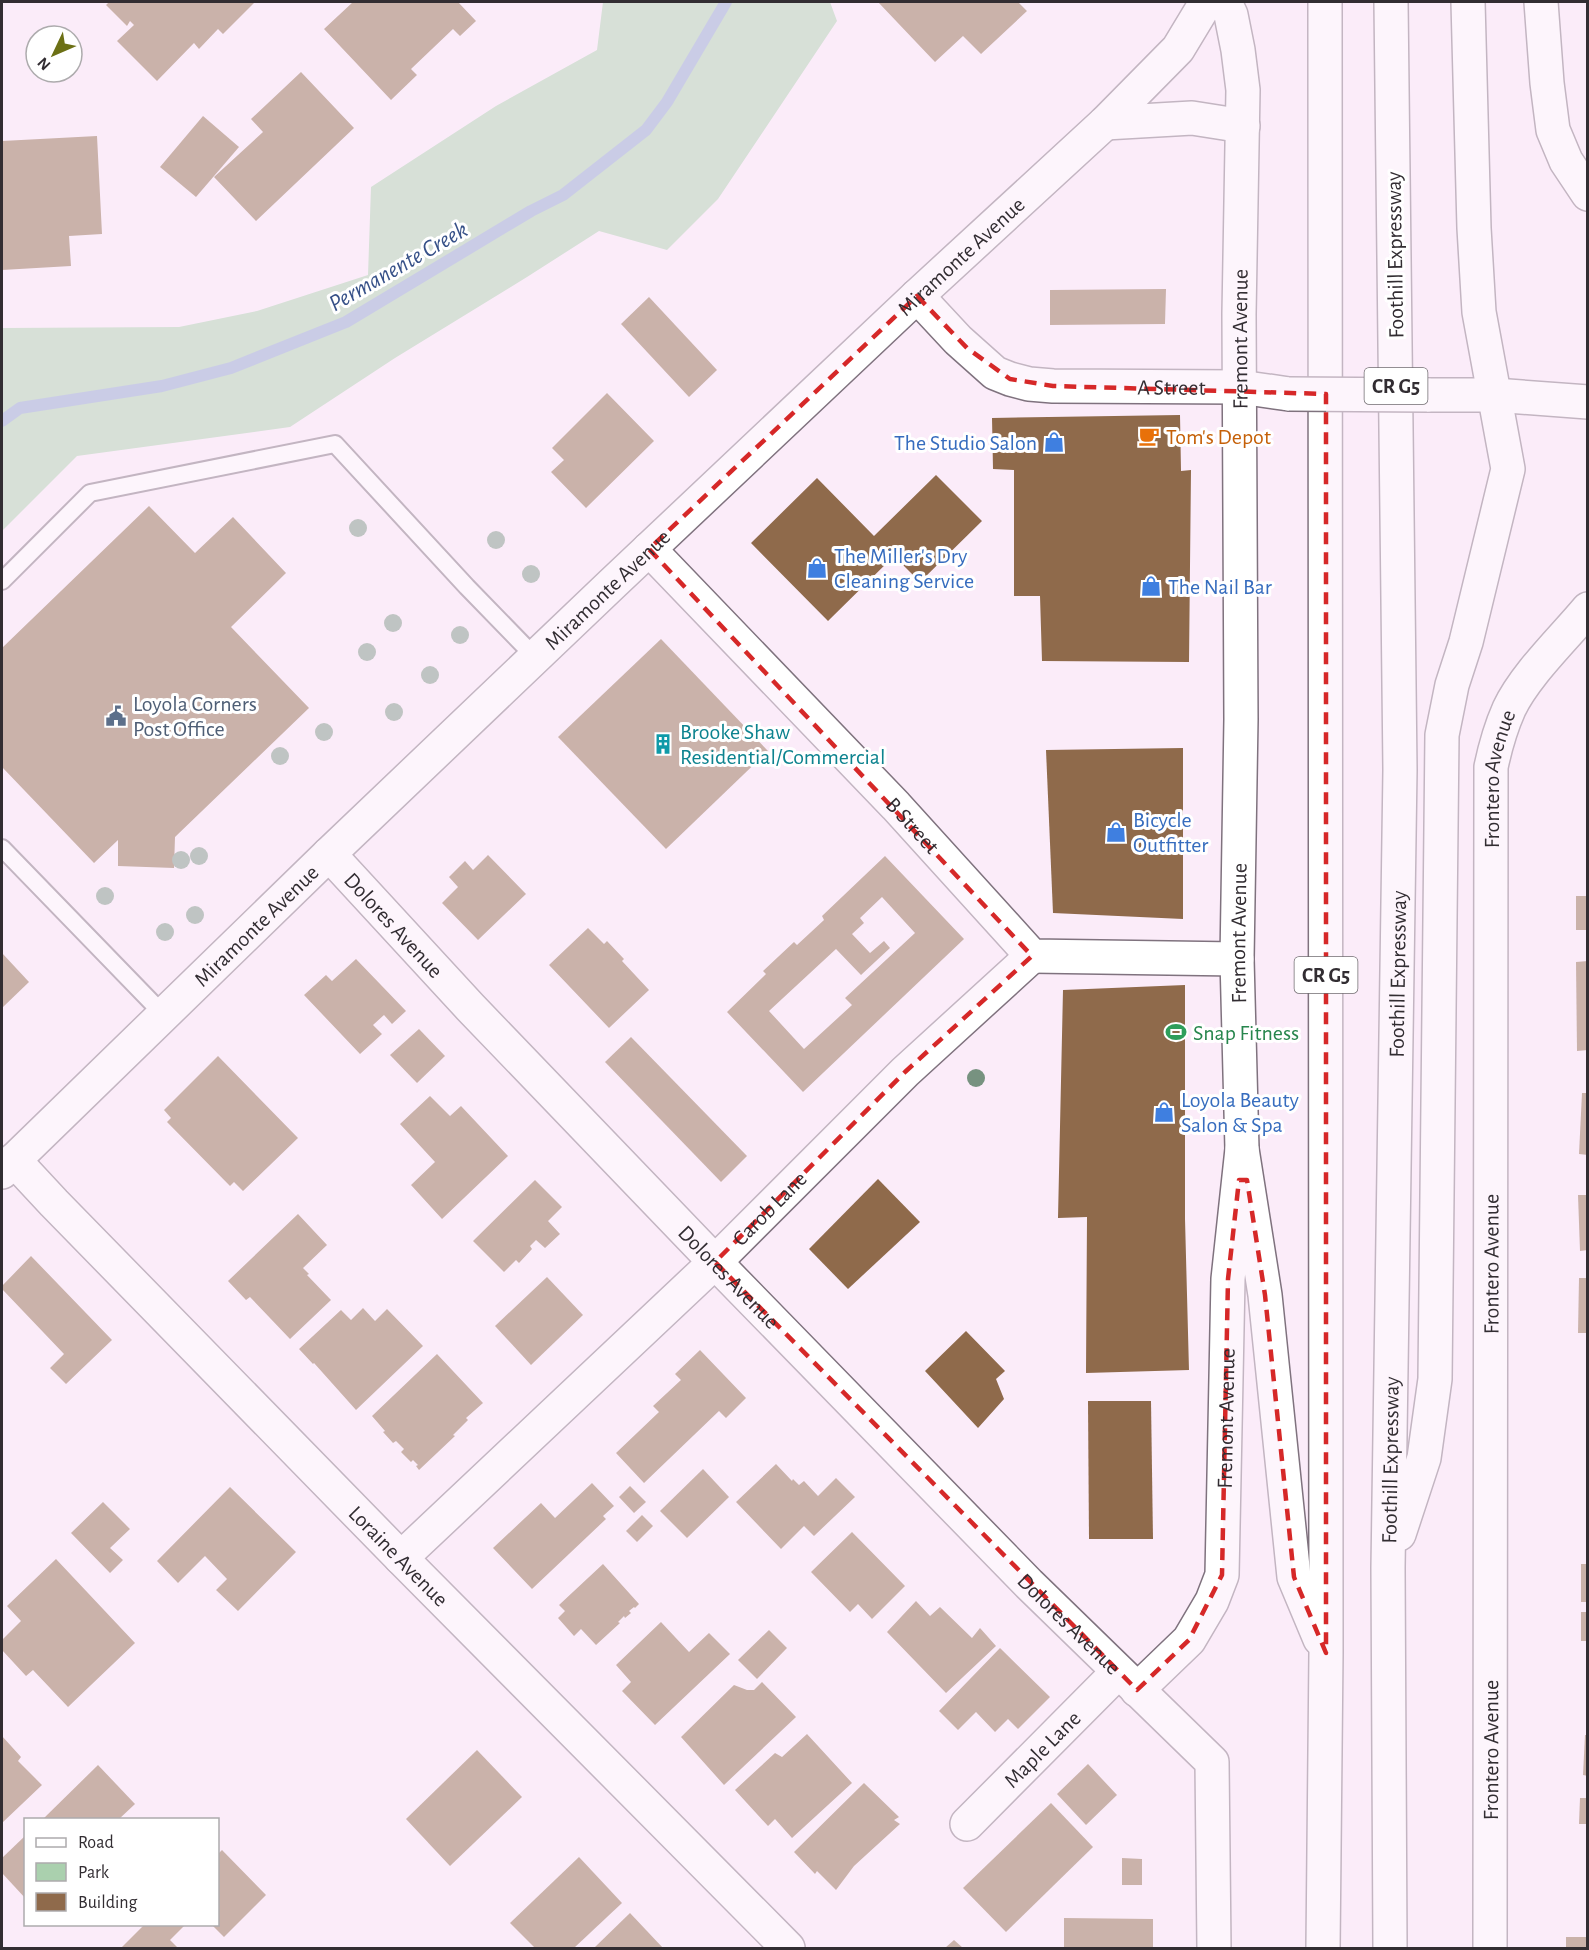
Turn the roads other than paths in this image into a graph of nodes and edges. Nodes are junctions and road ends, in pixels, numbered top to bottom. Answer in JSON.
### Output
{"nodes":[{"id":1,"x":1205,"y":2,"type":"edge"},
{"id":2,"x":1225,"y":2,"type":"edge"},
{"id":3,"x":1325,"y":2,"type":"edge"},
{"id":4,"x":1391,"y":2,"type":"edge"},
{"id":5,"x":1468,"y":2,"type":"edge"},
{"id":6,"x":1541,"y":2,"type":"edge"},
{"id":7,"x":1105,"y":123,"type":"junction"},
{"id":8,"x":1243,"y":126,"type":"junction"},
{"id":9,"x":1587,"y":194,"type":"edge"},
{"id":10,"x":917,"y":296,"type":"junction"},
{"id":11,"x":1239,"y":387,"type":"junction"},
{"id":12,"x":1494,"y":395,"type":"junction"},
{"id":13,"x":1587,"y":402,"type":"edge"},
{"id":14,"x":649,"y":549,"type":"junction"},
{"id":15,"x":2,"y":581,"type":"edge"},
{"id":16,"x":1587,"y":609,"type":"edge"},
{"id":17,"x":535,"y":657,"type":"junction"},
{"id":18,"x":2,"y":848,"type":"edge"},
{"id":19,"x":329,"y":854,"type":"junction"},
{"id":20,"x":1032,"y":956,"type":"junction"},
{"id":21,"x":1237,"y":959,"type":"junction"},
{"id":22,"x":164,"y":1015,"type":"junction"},
{"id":23,"x":1242,"y":1149,"type":"junction"},
{"id":24,"x":8,"y":1166,"type":"edge"},
{"id":25,"x":715,"y":1262,"type":"junction"},
{"id":26,"x":401,"y":1558,"type":"junction"},
{"id":27,"x":1389,"y":1568,"type":"junction"},
{"id":28,"x":1326,"y":1653,"type":"junction"},
{"id":29,"x":1128,"y":1681,"type":"junction"},
{"id":30,"x":967,"y":1824,"type":"dead end"},
{"id":31,"x":788,"y":1948,"type":"edge"},
{"id":32,"x":1214,"y":1948,"type":"edge"},
{"id":33,"x":1323,"y":1948,"type":"edge"},
{"id":34,"x":1390,"y":1948,"type":"edge"},
{"id":35,"x":1490,"y":1948,"type":"edge"}],
"edges":[{"from":1,"to":7,"type":"main road","name":"Miramonte Avenue"},
{"from":2,"to":8,"type":"main road","name":"Fremont Avenue"},
{"from":3,"to":28,"type":"main road","number":"CR G5"},
{"from":4,"to":27,"type":"main road","name":"Foothill Expressway","number":"CR G5"},
{"from":5,"to":12,"type":"main road"},
{"from":6,"to":9,"type":"main road"},
{"from":7,"to":8,"type":"main road"},
{"from":7,"to":10,"type":"main road","name":"Miramonte Avenue"},
{"from":8,"to":11,"type":"main road","name":"Fremont Avenue"},
{"from":10,"to":11,"type":"main road","name":"A Street"},
{"from":10,"to":14,"type":"main road","name":"Miramonte Avenue"},
{"from":11,"to":12,"type":"main road","name":"A Street","bridge":true},
{"from":11,"to":21,"type":"main road","name":"Fremont Avenue"},
{"from":12,"to":13,"type":"main road","name":"A Street"},
{"from":12,"to":27,"type":"main road"},
{"from":14,"to":17,"type":"main road","name":"Miramonte Avenue"},
{"from":14,"to":20,"type":"main road","name":"B Street"},
{"from":15,"to":17,"type":"lane"},
{"from":16,"to":35,"type":"main road","name":"Frontero Avenue"},
{"from":17,"to":19,"type":"main road","name":"Miramonte Avenue"},
{"from":18,"to":22,"type":"lane"},
{"from":19,"to":22,"type":"main road","name":"Miramonte Avenue"},
{"from":19,"to":25,"type":"main road","name":"Dolores Avenue"},
{"from":20,"to":21,"type":"main road"},
{"from":20,"to":25,"type":"main road","name":"Carob Lane"},
{"from":21,"to":23,"type":"main road","name":"Fremont Avenue"},
{"from":22,"to":24,"type":"main road","name":"Miramonte Avenue"},
{"from":23,"to":28,"type":"main road"},
{"from":23,"to":29,"type":"main road","name":"Fremont Avenue"},
{"from":24,"to":26,"type":"main road","name":"Loraine Avenue"},
{"from":25,"to":26,"type":"main road","name":"Carob Lane"},
{"from":25,"to":29,"type":"main road","name":"Dolores Avenue"},
{"from":26,"to":31,"type":"main road","name":"Loraine Avenue"},
{"from":27,"to":34,"type":"main road","name":"Foothill Expressway","number":"CR G5"},
{"from":28,"to":33,"type":"main road","number":"CR G5"},
{"from":29,"to":30,"type":"main road","name":"Maple Lane"},
{"from":29,"to":32,"type":"main road"}]}
